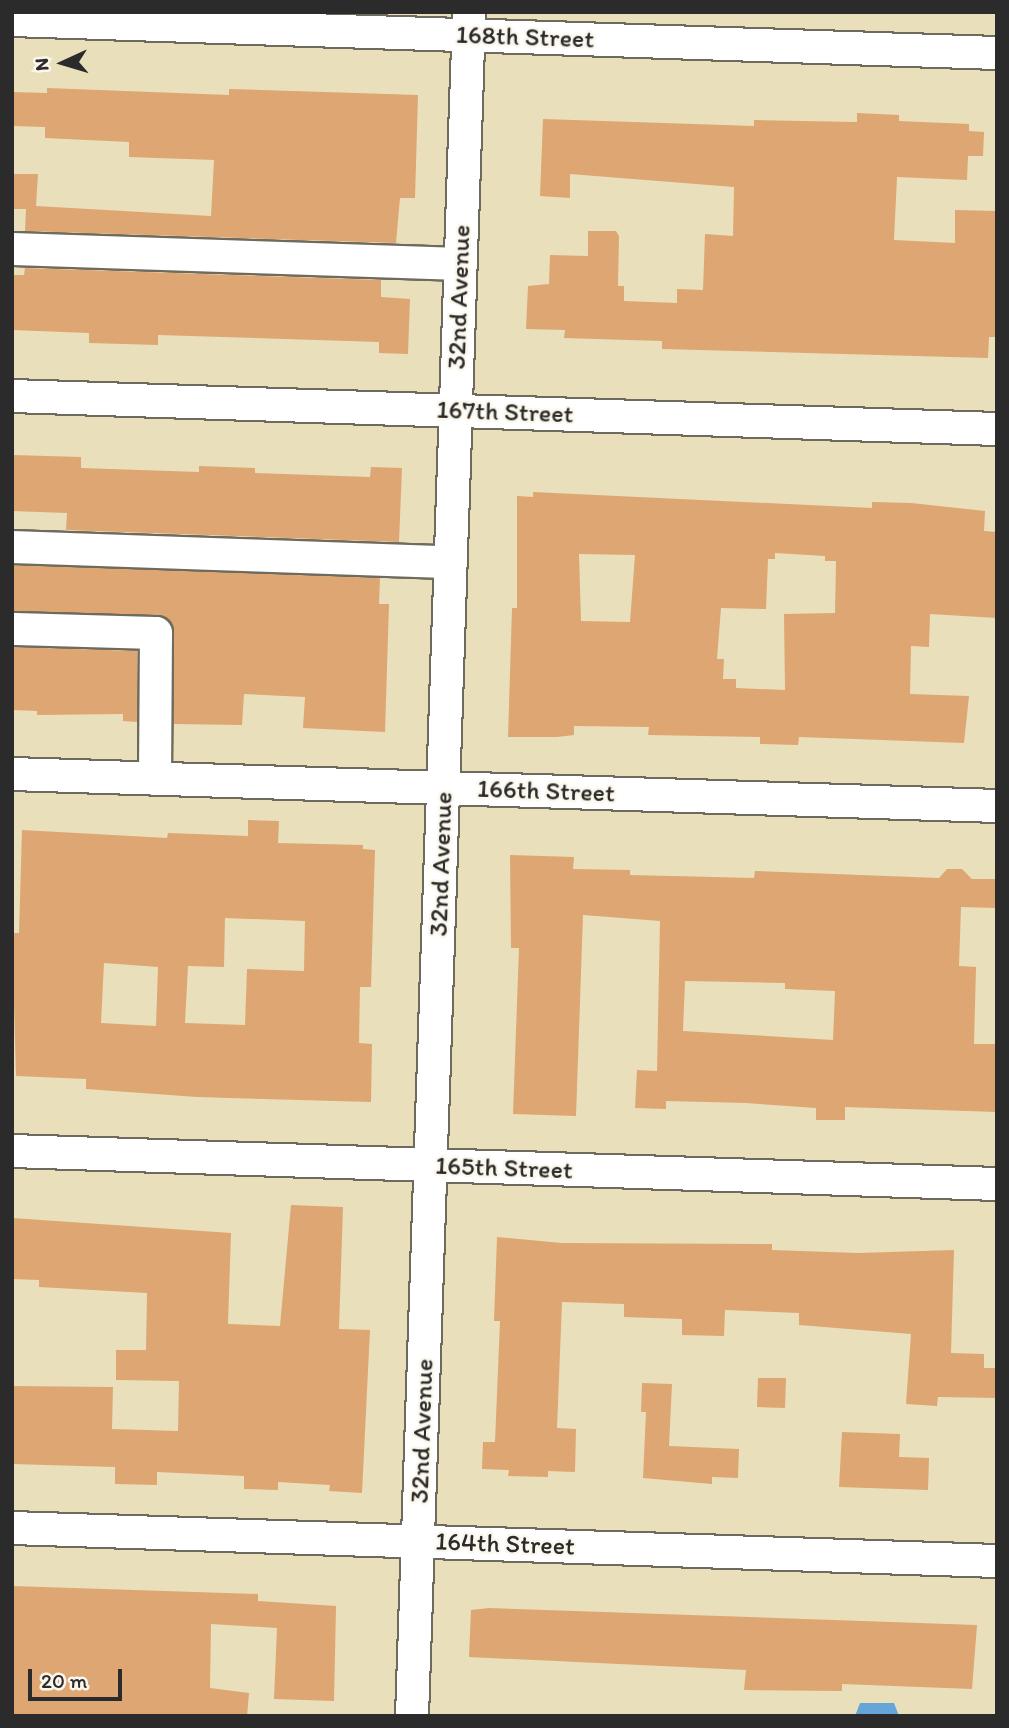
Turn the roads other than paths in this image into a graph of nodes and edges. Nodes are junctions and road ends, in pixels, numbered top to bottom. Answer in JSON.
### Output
{"nodes":[{"id":1,"x":12,"y":20,"type":"edge"},
{"id":2,"x":469,"y":24,"type":"edge"},
{"id":3,"x":997,"y":53,"type":"edge"},
{"id":4,"x":12,"y":249,"type":"edge"},
{"id":5,"x":460,"y":264,"type":"junction"},
{"id":6,"x":12,"y":396,"type":"edge"},
{"id":7,"x":456,"y":411,"type":"junction"},
{"id":8,"x":997,"y":429,"type":"edge"},
{"id":9,"x":12,"y":547,"type":"edge"},
{"id":10,"x":451,"y":562,"type":"junction"},
{"id":11,"x":12,"y":629,"type":"edge"},
{"id":12,"x":12,"y":774,"type":"edge"},
{"id":13,"x":155,"y":779,"type":"junction"},
{"id":14,"x":444,"y":788,"type":"junction"},
{"id":15,"x":997,"y":806,"type":"edge"},
{"id":16,"x":12,"y":1152,"type":"edge"},
{"id":17,"x":430,"y":1166,"type":"junction"},
{"id":18,"x":997,"y":1184,"type":"edge"},
{"id":19,"x":12,"y":1528,"type":"edge"},
{"id":20,"x":418,"y":1541,"type":"junction"},
{"id":21,"x":997,"y":1561,"type":"edge"},
{"id":22,"x":412,"y":1716,"type":"edge"}],
"edges":[{"from":1,"to":2,"type":"street","name":"168th Street"},
{"from":2,"to":3,"type":"street","name":"168th Street"},
{"from":2,"to":5,"type":"street","name":"32nd Avenue"},
{"from":4,"to":5,"type":"street"},
{"from":5,"to":7,"type":"street","name":"32nd Avenue"},
{"from":6,"to":7,"type":"street","name":"167th Street"},
{"from":7,"to":8,"type":"street","name":"167th Street"},
{"from":7,"to":10,"type":"street","name":"32nd Avenue"},
{"from":9,"to":10,"type":"street"},
{"from":10,"to":14,"type":"street","name":"32nd Avenue"},
{"from":11,"to":13,"type":"street"},
{"from":12,"to":13,"type":"street","name":"166th Street"},
{"from":13,"to":14,"type":"street","name":"166th Street"},
{"from":14,"to":15,"type":"street","name":"166th Street"},
{"from":14,"to":17,"type":"street","name":"32nd Avenue"},
{"from":16,"to":17,"type":"street","name":"165th Street"},
{"from":17,"to":18,"type":"street","name":"165th Street"},
{"from":17,"to":20,"type":"street","name":"32nd Avenue"},
{"from":19,"to":20,"type":"street","name":"164th Street"},
{"from":20,"to":21,"type":"street","name":"164th Street"},
{"from":20,"to":22,"type":"street","name":"32nd Avenue"}]}
